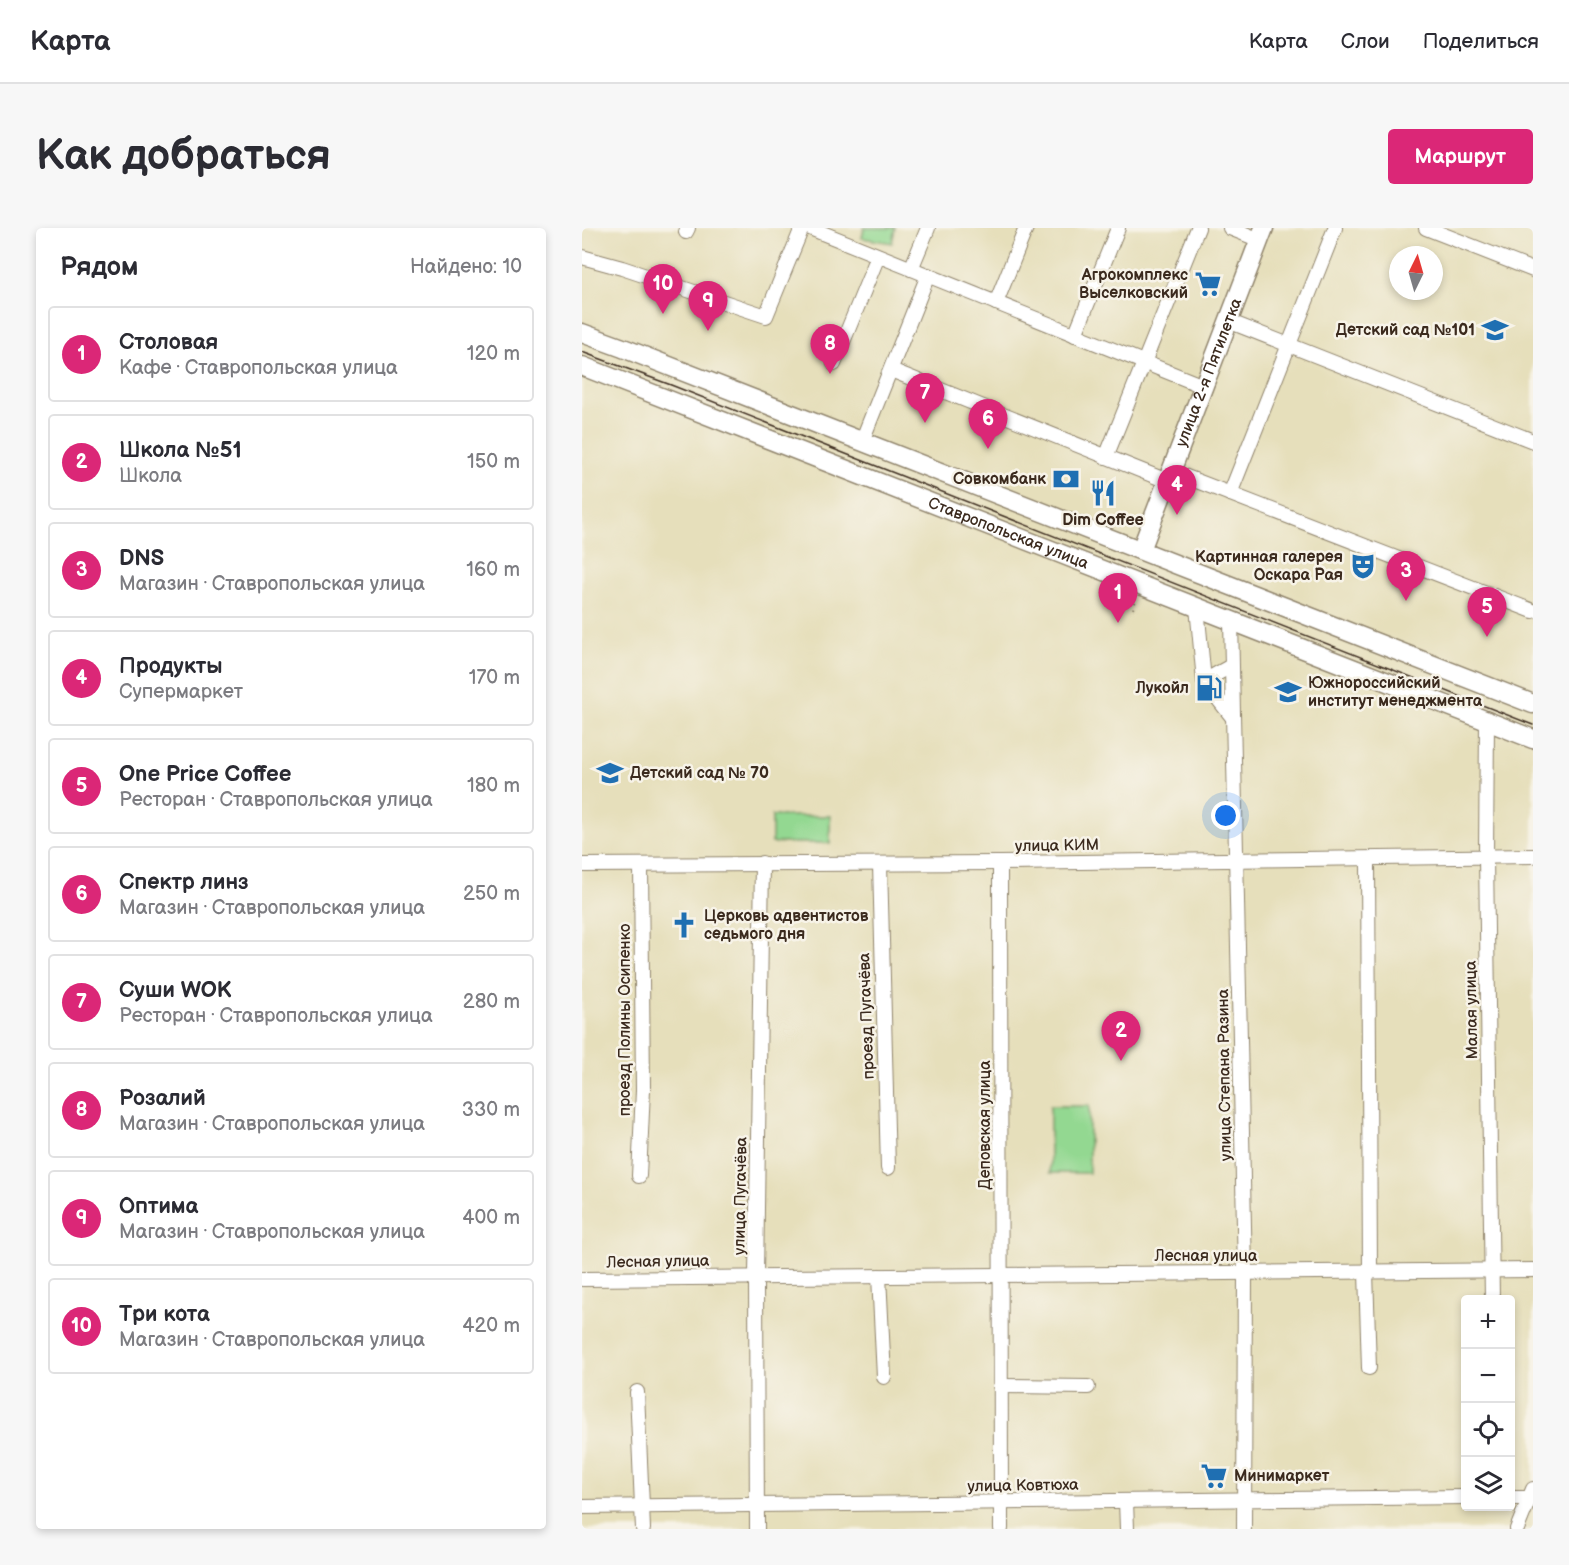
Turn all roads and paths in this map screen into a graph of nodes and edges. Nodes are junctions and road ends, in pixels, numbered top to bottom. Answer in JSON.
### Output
{"nodes":[{"id":1,"x":802,"y":228,"type":"edge"},
{"id":2,"x":810,"y":228,"type":"edge"},
{"id":3,"x":928,"y":228,"type":"edge"},
{"id":4,"x":1026,"y":228,"type":"edge"},
{"id":5,"x":1118,"y":228,"type":"edge"},
{"id":6,"x":1198,"y":228,"type":"edge"},
{"id":7,"x":1230,"y":228,"type":"edge"},
{"id":8,"x":1335,"y":228,"type":"edge"},
{"id":9,"x":1426,"y":228,"type":"edge"},
{"id":10,"x":842,"y":234,"type":"edge"},
{"id":11,"x":1262,"y":234,"type":"edge"},
{"id":12,"x":878,"y":255,"type":"junction"},
{"id":13,"x":582,"y":257,"type":"edge"},
{"id":14,"x":911,"y":269,"type":"junction"},
{"id":15,"x":1533,"y":270,"type":"edge"},
{"id":16,"x":928,"y":275,"type":"junction"},
{"id":17,"x":996,"y":303,"type":"junction"},
{"id":18,"x":1228,"y":321,"type":"junction"},
{"id":19,"x":582,"y":333,"type":"edge"},
{"id":20,"x":1075,"y":335,"type":"junction"},
{"id":21,"x":1289,"y":345,"type":"junction"},
{"id":22,"x":1143,"y":363,"type":"junction"},
{"id":23,"x":834,"y":364,"type":"dead end"},
{"id":24,"x":582,"y":366,"type":"edge"},
{"id":25,"x":891,"y":370,"type":"junction"},
{"id":26,"x":1203,"y":386,"type":"junction"},
{"id":27,"x":862,"y":441,"type":"junction"},
{"id":28,"x":1533,"y":441,"type":"edge"},
{"id":29,"x":1106,"y":457,"type":"junction"},
{"id":30,"x":1169,"y":476,"type":"junction"},
{"id":31,"x":1230,"y":494,"type":"junction"},
{"id":32,"x":1141,"y":550,"type":"junction"},
{"id":33,"x":1197,"y":607,"type":"junction"},
{"id":34,"x":1533,"y":611,"type":"edge"},
{"id":35,"x":1231,"y":620,"type":"junction"},
{"id":36,"x":1232,"y":666,"type":"junction"},
{"id":37,"x":1204,"y":681,"type":"junction"},
{"id":38,"x":1533,"y":704,"type":"edge"},
{"id":39,"x":1233,"y":718,"type":"junction"},
{"id":40,"x":1487,"y":721,"type":"junction"},
{"id":41,"x":1533,"y":739,"type":"edge"},
{"id":42,"x":1486,"y":856,"type":"junction"},
{"id":43,"x":1533,"y":856,"type":"edge"},
{"id":44,"x":1368,"y":859,"type":"junction"},
{"id":45,"x":1237,"y":861,"type":"junction"},
{"id":46,"x":762,"y":863,"type":"junction"},
{"id":47,"x":1000,"y":863,"type":"junction"},
{"id":48,"x":880,"y":864,"type":"junction"},
{"id":49,"x":582,"y":865,"type":"edge"},
{"id":50,"x":641,"y":865,"type":"junction"},
{"id":51,"x":888,"y":1168,"type":"dead end"},
{"id":52,"x":639,"y":1176,"type":"dead end"},
{"id":53,"x":1533,"y":1270,"type":"edge"},
{"id":54,"x":1493,"y":1271,"type":"junction"},
{"id":55,"x":1368,"y":1272,"type":"junction"},
{"id":56,"x":1245,"y":1273,"type":"junction"},
{"id":57,"x":1002,"y":1274,"type":"junction"},
{"id":58,"x":879,"y":1276,"type":"junction"},
{"id":59,"x":756,"y":1277,"type":"junction"},
{"id":60,"x":582,"y":1279,"type":"edge"},
{"id":61,"x":1492,"y":1295,"type":"edge"},
{"id":62,"x":1368,"y":1368,"type":"dead end"},
{"id":63,"x":884,"y":1377,"type":"dead end"},
{"id":64,"x":1000,"y":1386,"type":"junction"},
{"id":65,"x":1088,"y":1387,"type":"dead end"},
{"id":66,"x":637,"y":1392,"type":"dead end"},
{"id":67,"x":1531,"y":1493,"type":"edge"},
{"id":68,"x":1461,"y":1497,"type":"edge"},
{"id":69,"x":1515,"y":1497,"type":"edge"},
{"id":70,"x":1243,"y":1499,"type":"junction"},
{"id":71,"x":1126,"y":1501,"type":"junction"},
{"id":72,"x":1001,"y":1503,"type":"junction"},
{"id":73,"x":757,"y":1505,"type":"junction"},
{"id":74,"x":643,"y":1506,"type":"junction"},
{"id":75,"x":582,"y":1507,"type":"edge"},
{"id":76,"x":643,"y":1529,"type":"edge"},
{"id":77,"x":757,"y":1529,"type":"edge"},
{"id":78,"x":1001,"y":1529,"type":"edge"},
{"id":79,"x":1127,"y":1529,"type":"edge"},
{"id":80,"x":1244,"y":1529,"type":"edge"},
{"id":81,"x":1517,"y":1529,"type":"edge"}],
"edges":[{"from":1,"to":13,"type":"street"},
{"from":2,"to":10,"type":"street"},
{"from":3,"to":14,"type":"street"},
{"from":4,"to":17,"type":"street"},
{"from":5,"to":20,"type":"street"},
{"from":6,"to":22,"type":"street"},
{"from":7,"to":11,"type":"street"},
{"from":8,"to":21,"type":"street"},
{"from":9,"to":15,"type":"street"},
{"from":10,"to":12,"type":"street"},
{"from":11,"to":18,"type":"main road","name":"улица 2-я Пятилетка"},
{"from":12,"to":14,"type":"street"},
{"from":12,"to":23,"type":"street"},
{"from":14,"to":16,"type":"street"},
{"from":16,"to":17,"type":"street"},
{"from":16,"to":25,"type":"street"},
{"from":17,"to":20,"type":"street"},
{"from":18,"to":21,"type":"street"},
{"from":18,"to":26,"type":"main road","name":"улица 2-я Пятилетка"},
{"from":19,"to":27,"type":"main road","name":"Ставропольская улица"},
{"from":20,"to":22,"type":"street"},
{"from":21,"to":28,"type":"street"},
{"from":21,"to":31,"type":"street"},
{"from":22,"to":26,"type":"street"},
{"from":22,"to":29,"type":"street"},
{"from":24,"to":33,"type":"main road","name":"Ставропольская улица"},
{"from":25,"to":27,"type":"street"},
{"from":25,"to":29,"type":"street"},
{"from":26,"to":30,"type":"main road","name":"улица 2-я Пятилетка"},
{"from":27,"to":32,"type":"main road","name":"Ставропольская улица"},
{"from":29,"to":30,"type":"street"},
{"from":30,"to":31,"type":"street"},
{"from":30,"to":32,"type":"main road","name":"улица 2-я Пятилетка"},
{"from":31,"to":34,"type":"street"},
{"from":32,"to":38,"type":"main road","name":"Ставропольская улица"},
{"from":33,"to":35,"type":"main road","name":"Ставропольская улица"},
{"from":33,"to":37,"type":"street"},
{"from":35,"to":36,"type":"street","name":"улица Степана Разина"},
{"from":35,"to":40,"type":"main road","name":"Ставропольская улица"},
{"from":36,"to":37,"type":"street"},
{"from":36,"to":39,"type":"street","name":"улица Степана Разина"},
{"from":37,"to":39,"type":"street"},
{"from":39,"to":45,"type":"street","name":"улица Степана Разина"},
{"from":40,"to":41,"type":"main road","name":"Ставропольская улица"},
{"from":40,"to":42,"type":"street","name":"Малая улица"},
{"from":42,"to":43,"type":"street","name":"улица КИМ"},
{"from":42,"to":44,"type":"street","name":"улица КИМ"},
{"from":42,"to":54,"type":"street","name":"Малая улица"},
{"from":44,"to":45,"type":"street","name":"улица КИМ"},
{"from":44,"to":55,"type":"street"},
{"from":45,"to":47,"type":"street","name":"улица КИМ"},
{"from":45,"to":56,"type":"street","name":"улица Степана Разина"},
{"from":46,"to":48,"type":"street","name":"улица КИМ"},
{"from":46,"to":50,"type":"street","name":"улица КИМ"},
{"from":46,"to":59,"type":"street","name":"улица Пугачёва"},
{"from":47,"to":48,"type":"street","name":"улица КИМ"},
{"from":47,"to":57,"type":"street","name":"Деповская улица"},
{"from":48,"to":51,"type":"street","name":"проезд Пугачёва"},
{"from":49,"to":50,"type":"street","name":"улица КИМ"},
{"from":50,"to":52,"type":"street","name":"проезд Полины Осипенко"},
{"from":53,"to":54,"type":"street","name":"Лесная улица"},
{"from":54,"to":55,"type":"street","name":"Лесная улица"},
{"from":54,"to":61,"type":"street","name":"Малая улица"},
{"from":55,"to":56,"type":"street","name":"Лесная улица"},
{"from":55,"to":62,"type":"street"},
{"from":56,"to":57,"type":"street","name":"Лесная улица"},
{"from":56,"to":70,"type":"street","name":"улица Степана Разина"},
{"from":57,"to":58,"type":"street","name":"Лесная улица"},
{"from":57,"to":64,"type":"street","name":"Деповская улица"},
{"from":58,"to":59,"type":"street","name":"Лесная улица"},
{"from":58,"to":63,"type":"street"},
{"from":59,"to":60,"type":"street","name":"Лесная улица"},
{"from":59,"to":73,"type":"street","name":"улица Пугачёва"},
{"from":64,"to":65,"type":"street"},
{"from":64,"to":72,"type":"street","name":"Деповская улица"},
{"from":66,"to":74,"type":"street"},
{"from":67,"to":69,"type":"street"},
{"from":67,"to":81,"type":"street"},
{"from":68,"to":70,"type":"street","name":"улица Ковтюха"},
{"from":70,"to":71,"type":"street","name":"улица Ковтюха"},
{"from":70,"to":80,"type":"street","name":"улица Степана Разина"},
{"from":71,"to":72,"type":"street","name":"улица Ковтюха"},
{"from":71,"to":79,"type":"street"},
{"from":72,"to":73,"type":"street","name":"улица Ковтюха"},
{"from":72,"to":78,"type":"street","name":"Деповская улица"},
{"from":73,"to":74,"type":"street","name":"улица Ковтюха"},
{"from":73,"to":77,"type":"street","name":"улица Пугачёва"},
{"from":74,"to":75,"type":"street","name":"улица Ковтюха"},
{"from":74,"to":76,"type":"street"}]}
